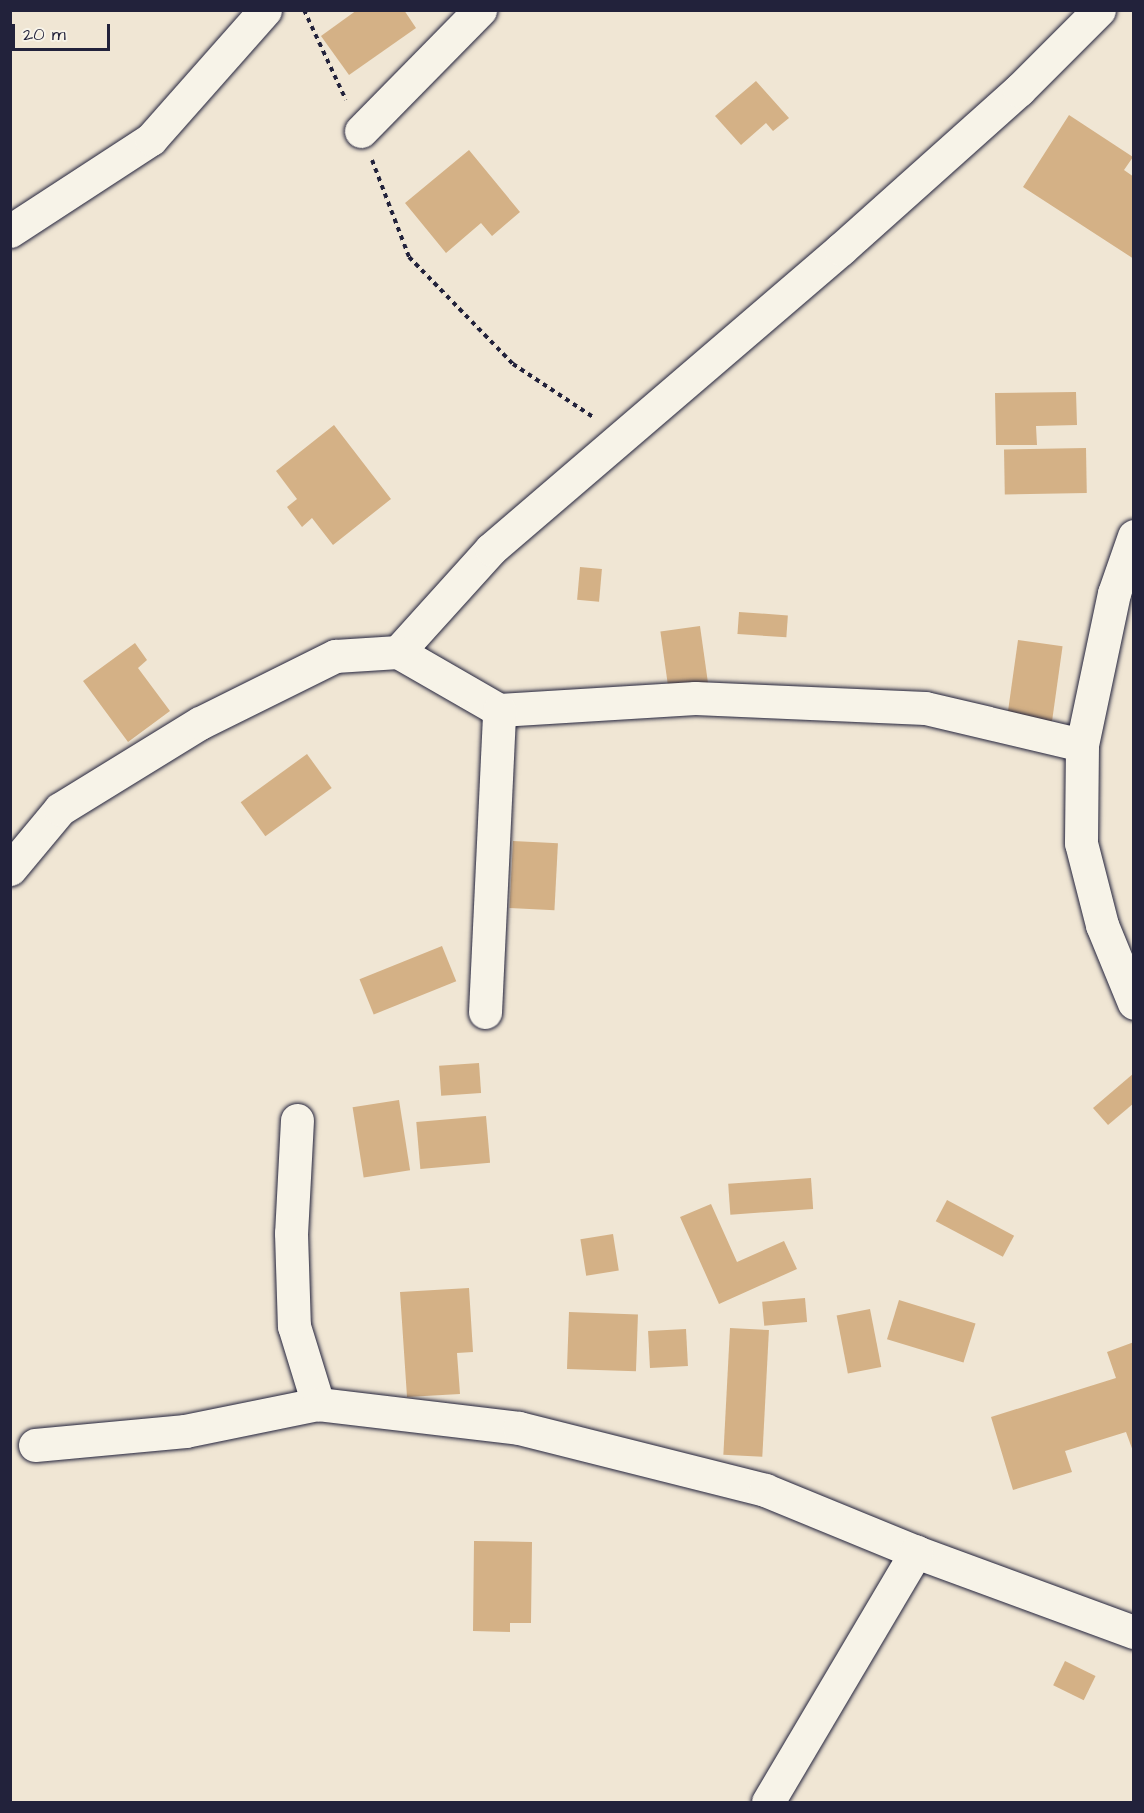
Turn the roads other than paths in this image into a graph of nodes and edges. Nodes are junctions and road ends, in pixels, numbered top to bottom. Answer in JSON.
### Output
{"nodes":[{"id":1,"x":265,"y":10,"type":"edge"},
{"id":2,"x":480,"y":10,"type":"edge"},
{"id":3,"x":1099,"y":10,"type":"edge"},
{"id":4,"x":361,"y":131,"type":"road end"},
{"id":5,"x":10,"y":231,"type":"edge"},
{"id":6,"x":1134,"y":536,"type":"edge"},
{"id":7,"x":398,"y":652,"type":"junction"},
{"id":8,"x":499,"y":710,"type":"junction"},
{"id":9,"x":1082,"y":745,"type":"junction"},
{"id":10,"x":10,"y":869,"type":"edge"},
{"id":11,"x":1134,"y":1003,"type":"edge"},
{"id":12,"x":485,"y":1012,"type":"dead end"},
{"id":13,"x":297,"y":1120,"type":"dead end"},
{"id":14,"x":318,"y":1404,"type":"junction"},
{"id":15,"x":35,"y":1445,"type":"dead end"},
{"id":16,"x":916,"y":1552,"type":"junction"},
{"id":17,"x":1134,"y":1632,"type":"edge"},
{"id":18,"x":768,"y":1803,"type":"edge"}],
"edges":[{"from":1,"to":5,"type":"street"},
{"from":2,"to":4,"type":"street"},
{"from":3,"to":7,"type":"street"},
{"from":6,"to":9,"type":"street"},
{"from":7,"to":8,"type":"street"},
{"from":7,"to":10,"type":"street"},
{"from":8,"to":9,"type":"street"},
{"from":8,"to":12,"type":"street"},
{"from":9,"to":11,"type":"street"},
{"from":13,"to":14,"type":"street"},
{"from":14,"to":15,"type":"street"},
{"from":14,"to":16,"type":"street"},
{"from":16,"to":17,"type":"street"},
{"from":16,"to":18,"type":"street"}]}
